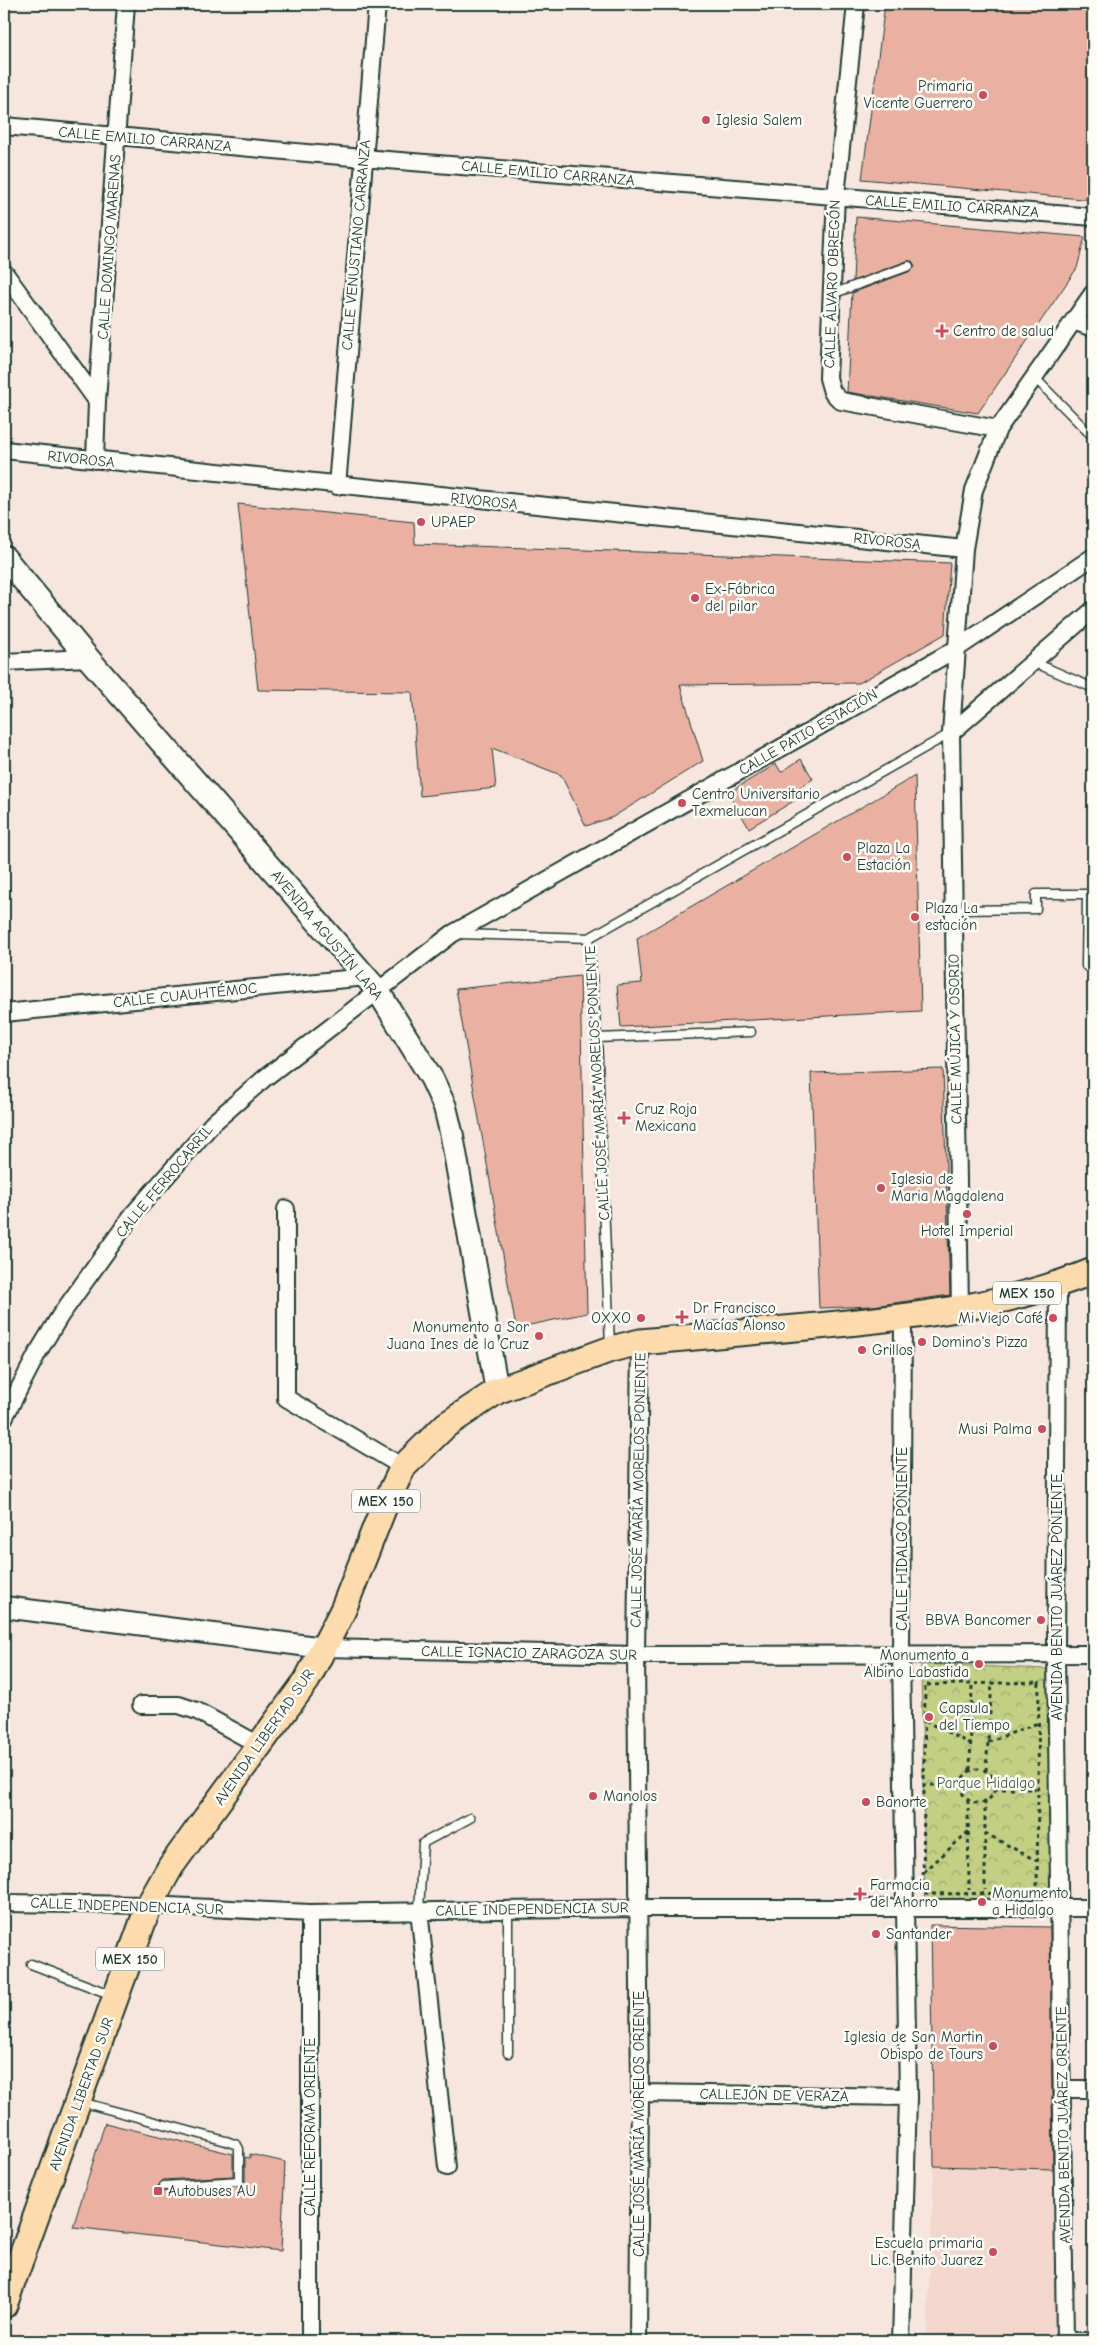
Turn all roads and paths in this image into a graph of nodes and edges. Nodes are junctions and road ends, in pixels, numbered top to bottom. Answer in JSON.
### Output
{"nodes":[{"id":1,"x":126,"y":4,"type":"edge"},
{"id":2,"x":377,"y":4,"type":"edge"},
{"id":3,"x":856,"y":4,"type":"edge"},
{"id":4,"x":4,"y":126,"type":"edge"},
{"id":5,"x":117,"y":137,"type":"junction"},
{"id":6,"x":363,"y":158,"type":"junction"},
{"id":7,"x":836,"y":196,"type":"junction"},
{"id":8,"x":1093,"y":217,"type":"edge"},
{"id":9,"x":909,"y":266,"type":"dead end"},
{"id":10,"x":4,"y":272,"type":"edge"},
{"id":11,"x":1093,"y":293,"type":"edge"},
{"id":12,"x":832,"y":294,"type":"junction"},
{"id":13,"x":1073,"y":321,"type":"junction"},
{"id":14,"x":1093,"y":328,"type":"edge"},
{"id":15,"x":1034,"y":377,"type":"junction"},
{"id":16,"x":97,"y":401,"type":"junction"},
{"id":17,"x":998,"y":429,"type":"junction"},
{"id":18,"x":1093,"y":437,"type":"edge"},
{"id":19,"x":4,"y":450,"type":"edge"},
{"id":20,"x":95,"y":460,"type":"junction"},
{"id":21,"x":336,"y":486,"type":"junction"},
{"id":22,"x":964,"y":549,"type":"junction"},
{"id":23,"x":4,"y":557,"type":"edge"},
{"id":24,"x":1093,"y":557,"type":"edge"},
{"id":25,"x":1093,"y":610,"type":"edge"},
{"id":26,"x":956,"y":649,"type":"junction"},
{"id":27,"x":88,"y":658,"type":"junction"},
{"id":28,"x":4,"y":662,"type":"edge"},
{"id":29,"x":1033,"y":662,"type":"junction"},
{"id":30,"x":1093,"y":688,"type":"edge"},
{"id":31,"x":951,"y":733,"type":"junction"},
{"id":32,"x":952,"y":910,"type":"junction"},
{"id":33,"x":452,"y":934,"type":"junction"},
{"id":34,"x":589,"y":938,"type":"junction"},
{"id":35,"x":1086,"y":966,"type":"dead end"},
{"id":36,"x":372,"y":984,"type":"junction"},
{"id":37,"x":4,"y":1013,"type":"edge"},
{"id":38,"x":751,"y":1032,"type":"dead end"},
{"id":39,"x":597,"y":1038,"type":"junction"},
{"id":40,"x":286,"y":1209,"type":"dead end"},
{"id":41,"x":1093,"y":1271,"type":"edge"},
{"id":42,"x":1058,"y":1286,"type":"junction"},
{"id":43,"x":960,"y":1310,"type":"junction"},
{"id":44,"x":903,"y":1318,"type":"junction"},
{"id":45,"x":640,"y":1342,"type":"junction"},
{"id":46,"x":610,"y":1349,"type":"junction"},
{"id":47,"x":497,"y":1391,"type":"junction"},
{"id":48,"x":4,"y":1418,"type":"edge"},
{"id":49,"x":403,"y":1467,"type":"junction"},
{"id":50,"x":4,"y":1607,"type":"edge"},
{"id":51,"x":324,"y":1648,"type":"junction"},
{"id":52,"x":901,"y":1654,"type":"junction"},
{"id":53,"x":1056,"y":1654,"type":"junction"},
{"id":54,"x":1093,"y":1654,"type":"edge"},
{"id":55,"x":636,"y":1655,"type":"junction"},
{"id":56,"x":992,"y":1683,"type":"junction"},
{"id":57,"x":972,"y":1684,"type":"junction"},
{"id":58,"x":141,"y":1705,"type":"dead end"},
{"id":59,"x":925,"y":1721,"type":"junction"},
{"id":60,"x":1038,"y":1723,"type":"junction"},
{"id":61,"x":988,"y":1742,"type":"junction"},
{"id":62,"x":971,"y":1744,"type":"junction"},
{"id":63,"x":259,"y":1745,"type":"junction"},
{"id":64,"x":970,"y":1770,"type":"junction"},
{"id":65,"x":986,"y":1771,"type":"junction"},
{"id":66,"x":923,"y":1785,"type":"junction"},
{"id":67,"x":961,"y":1785,"type":"junction"},
{"id":68,"x":994,"y":1789,"type":"junction"},
{"id":69,"x":1038,"y":1789,"type":"junction"},
{"id":70,"x":968,"y":1800,"type":"junction"},
{"id":71,"x":985,"y":1801,"type":"junction"},
{"id":72,"x":470,"y":1818,"type":"dead end"},
{"id":73,"x":969,"y":1831,"type":"junction"},
{"id":74,"x":985,"y":1832,"type":"junction"},
{"id":75,"x":1037,"y":1861,"type":"junction"},
{"id":76,"x":923,"y":1872,"type":"junction"},
{"id":77,"x":985,"y":1893,"type":"junction"},
{"id":78,"x":970,"y":1894,"type":"junction"},
{"id":79,"x":4,"y":1903,"type":"edge"},
{"id":80,"x":149,"y":1906,"type":"junction"},
{"id":81,"x":638,"y":1908,"type":"junction"},
{"id":82,"x":1060,"y":1908,"type":"junction"},
{"id":83,"x":1093,"y":1908,"type":"edge"},
{"id":84,"x":508,"y":1909,"type":"junction"},
{"id":85,"x":907,"y":1909,"type":"junction"},
{"id":86,"x":419,"y":1910,"type":"junction"},
{"id":87,"x":310,"y":1913,"type":"junction"},
{"id":88,"x":31,"y":1964,"type":"dead end"},
{"id":89,"x":116,"y":1997,"type":"junction"},
{"id":90,"x":508,"y":2053,"type":"dead end"},
{"id":91,"x":1064,"y":2089,"type":"junction"},
{"id":92,"x":1093,"y":2089,"type":"edge"},
{"id":93,"x":640,"y":2093,"type":"junction"},
{"id":94,"x":908,"y":2097,"type":"junction"},
{"id":95,"x":78,"y":2101,"type":"junction"},
{"id":96,"x":447,"y":2167,"type":"dead end"},
{"id":97,"x":164,"y":2186,"type":"dead end"},
{"id":98,"x":4,"y":2305,"type":"edge"},
{"id":99,"x":310,"y":2341,"type":"edge"},
{"id":100,"x":638,"y":2341,"type":"edge"},
{"id":101,"x":901,"y":2341,"type":"edge"},
{"id":102,"x":1064,"y":2341,"type":"edge"},
{"id":103,"x":1093,"y":2341,"type":"edge"}],
"edges":[{"from":1,"to":5,"type":"street","name":"CALLE DOMINGO MARENAS"},
{"from":2,"to":6,"type":"street","name":"CALLE VENUSTIANO CARRANZA"},
{"from":3,"to":7,"type":"street","name":"CALLE ÁLVARO OBREGÓN"},
{"from":4,"to":5,"type":"street","name":"CALLE EMILIO CARRANZA"},
{"from":5,"to":6,"type":"street","name":"CALLE EMILIO CARRANZA"},
{"from":5,"to":16,"type":"street","name":"CALLE DOMINGO MARENAS"},
{"from":6,"to":7,"type":"street","name":"CALLE EMILIO CARRANZA"},
{"from":6,"to":21,"type":"street","name":"CALLE VENUSTIANO CARRANZA"},
{"from":7,"to":8,"type":"street","name":"CALLE EMILIO CARRANZA"},
{"from":7,"to":12,"type":"street","name":"CALLE ÁLVARO OBREGÓN"},
{"from":9,"to":12,"type":"lane"},
{"from":10,"to":16,"type":"street"},
{"from":11,"to":13,"type":"street","name":"CALLE MÚJICA Y OSORIO"},
{"from":12,"to":17,"type":"street","name":"CALLE ÁLVARO OBREGÓN"},
{"from":13,"to":14,"type":"street"},
{"from":13,"to":15,"type":"street","name":"CALLE MÚJICA Y OSORIO"},
{"from":15,"to":17,"type":"street","name":"CALLE MÚJICA Y OSORIO"},
{"from":15,"to":18,"type":"lane"},
{"from":16,"to":20,"type":"street","name":"CALLE DOMINGO MARENAS"},
{"from":17,"to":22,"type":"street","name":"CALLE MÚJICA Y OSORIO"},
{"from":19,"to":20,"type":"street","name":"RIVOROSA"},
{"from":20,"to":21,"type":"street","name":"RIVOROSA"},
{"from":21,"to":22,"type":"street","name":"RIVOROSA"},
{"from":22,"to":26,"type":"street","name":"CALLE MÚJICA Y OSORIO"},
{"from":23,"to":27,"type":"main road","name":"AVENIDA AGUSTÍN LARA"},
{"from":24,"to":26,"type":"street"},
{"from":25,"to":29,"type":"street"},
{"from":26,"to":31,"type":"street","name":"CALLE MÚJICA Y OSORIO"},
{"from":26,"to":33,"type":"street","name":"CALLE PATIO ESTACIÓN"},
{"from":27,"to":28,"type":"street"},
{"from":27,"to":36,"type":"main road","name":"AVENIDA AGUSTÍN LARA"},
{"from":29,"to":30,"type":"lane"},
{"from":29,"to":31,"type":"street"},
{"from":31,"to":32,"type":"street","name":"CALLE MÚJICA Y OSORIO"},
{"from":31,"to":34,"type":"lane"},
{"from":32,"to":35,"type":"lane"},
{"from":32,"to":43,"type":"street","name":"CALLE MÚJICA Y OSORIO"},
{"from":33,"to":34,"type":"lane"},
{"from":33,"to":36,"type":"street","name":"CALLE PATIO ESTACIÓN"},
{"from":34,"to":39,"type":"lane","name":"CALLE JOSÉ MARÍA MORELOS PONIENTE"},
{"from":36,"to":37,"type":"street","name":"CALLE CUAUHTÉMOC"},
{"from":36,"to":47,"type":"main road","name":"AVENIDA AGUSTÍN LARA"},
{"from":36,"to":48,"type":"street","name":"CALLE FERROCARRIL"},
{"from":38,"to":39,"type":"lane"},
{"from":39,"to":46,"type":"lane","name":"CALLE JOSÉ MARÍA MORELOS PONIENTE"},
{"from":40,"to":49,"type":"street"},
{"from":41,"to":42,"type":"main road","number":"MEX 150"},
{"from":42,"to":43,"type":"main road","number":"MEX 150"},
{"from":42,"to":53,"type":"street","name":"AVENIDA BENITO JUÁREZ PONIENTE"},
{"from":43,"to":44,"type":"main road","name":"AVENIDA LIBERTAD SUR","number":"MEX 150"},
{"from":44,"to":45,"type":"main road","name":"AVENIDA LIBERTAD SUR","number":"MEX 150"},
{"from":44,"to":52,"type":"street","name":"CALLE HIDALGO PONIENTE"},
{"from":45,"to":46,"type":"main road","name":"AVENIDA LIBERTAD SUR","number":"MEX 150"},
{"from":45,"to":55,"type":"street","name":"CALLE JOSÉ MARÍA MORELOS PONIENTE"},
{"from":46,"to":47,"type":"main road","name":"AVENIDA LIBERTAD SUR","number":"MEX 150"},
{"from":47,"to":49,"type":"main road","name":"AVENIDA LIBERTAD SUR","number":"MEX 150"},
{"from":49,"to":51,"type":"main road","name":"AVENIDA LIBERTAD SUR","number":"MEX 150"},
{"from":50,"to":51,"type":"street","name":"CALLE IGNACIO ZARAGOZA SUR"},
{"from":51,"to":55,"type":"street","name":"CALLE IGNACIO ZARAGOZA SUR"},
{"from":51,"to":63,"type":"main road","name":"AVENIDA LIBERTAD SUR","number":"MEX 150"},
{"from":52,"to":53,"type":"street","name":"CALLE IGNACIO ZARAGOZA SUR"},
{"from":52,"to":55,"type":"street","name":"CALLE IGNACIO ZARAGOZA SUR"},
{"from":52,"to":85,"type":"street","name":"CALLE HIDALGO PONIENTE"},
{"from":53,"to":54,"type":"street","name":"CALLE IGNACIO ZARAGOZA SUR"},
{"from":53,"to":82,"type":"street","name":"AVENIDA BENITO JUÁREZ PONIENTE"},
{"from":55,"to":81,"type":"street","name":"CALLE JOSÉ MARÍA MORELOS PONIENTE"},
{"from":56,"to":57,"type":"path"},
{"from":56,"to":60,"type":"path"},
{"from":56,"to":61,"type":"path"},
{"from":57,"to":59,"type":"path"},
{"from":57,"to":62,"type":"path"},
{"from":58,"to":63,"type":"street"},
{"from":59,"to":62,"type":"path"},
{"from":59,"to":66,"type":"path"},
{"from":60,"to":61,"type":"path"},
{"from":60,"to":69,"type":"path"},
{"from":61,"to":65,"type":"path"},
{"from":62,"to":64,"type":"path"},
{"from":63,"to":80,"type":"main road","name":"AVENIDA LIBERTAD SUR","number":"MEX 150"},
{"from":64,"to":65,"type":"path"},
{"from":64,"to":67,"type":"path"},
{"from":65,"to":68,"type":"path"},
{"from":66,"to":67,"type":"path"},
{"from":66,"to":76,"type":"path"},
{"from":67,"to":70,"type":"path"},
{"from":68,"to":69,"type":"path"},
{"from":68,"to":71,"type":"path"},
{"from":69,"to":75,"type":"path"},
{"from":70,"to":71,"type":"path"},
{"from":70,"to":73,"type":"path"},
{"from":71,"to":74,"type":"path"},
{"from":72,"to":86,"type":"lane"},
{"from":73,"to":76,"type":"path"},
{"from":73,"to":78,"type":"path"},
{"from":74,"to":75,"type":"path"},
{"from":74,"to":77,"type":"path"},
{"from":75,"to":77,"type":"path"},
{"from":76,"to":78,"type":"path"},
{"from":77,"to":78,"type":"path"},
{"from":79,"to":80,"type":"street","name":"CALLE INDEPENDENCIA SUR"},
{"from":80,"to":87,"type":"street","name":"CALLE INDEPENDENCIA SUR"},
{"from":80,"to":89,"type":"main road","name":"AVENIDA LIBERTAD SUR","number":"MEX 150"},
{"from":81,"to":84,"type":"street","name":"CALLE INDEPENDENCIA SUR"},
{"from":81,"to":85,"type":"street","name":"CALLE INDEPENDENCIA SUR"},
{"from":81,"to":93,"type":"street","name":"CALLE JOSÉ MARÍA MORELOS ORIENTE"},
{"from":82,"to":83,"type":"street","name":"CALLE INDEPENDENCIA SUR"},
{"from":82,"to":85,"type":"street","name":"CALLE INDEPENDENCIA SUR"},
{"from":82,"to":91,"type":"street","name":"AVENIDA BENITO JUÁREZ ORIENTE"},
{"from":84,"to":86,"type":"street","name":"CALLE INDEPENDENCIA SUR"},
{"from":84,"to":90,"type":"lane"},
{"from":85,"to":94,"type":"street","name":"CALLE HIDALGO PONIENTE"},
{"from":86,"to":87,"type":"street","name":"CALLE INDEPENDENCIA SUR"},
{"from":86,"to":96,"type":"street"},
{"from":87,"to":99,"type":"street","name":"CALLE REFORMA ORIENTE"},
{"from":88,"to":89,"type":"lane"},
{"from":89,"to":95,"type":"main road","name":"AVENIDA LIBERTAD SUR","number":"MEX 150"},
{"from":91,"to":92,"type":"street"},
{"from":91,"to":102,"type":"street","name":"AVENIDA BENITO JUÁREZ ORIENTE"},
{"from":93,"to":94,"type":"street","name":"CALLEJÓN DE VERAZA"},
{"from":93,"to":100,"type":"street","name":"CALLE JOSÉ MARÍA MORELOS ORIENTE"},
{"from":94,"to":101,"type":"street","name":"CALLE HIDALGO PONIENTE"},
{"from":95,"to":97,"type":"lane"},
{"from":95,"to":98,"type":"main road","name":"AVENIDA LIBERTAD SUR","number":"MEX 150"},
{"from":102,"to":103,"type":"street"}]}
